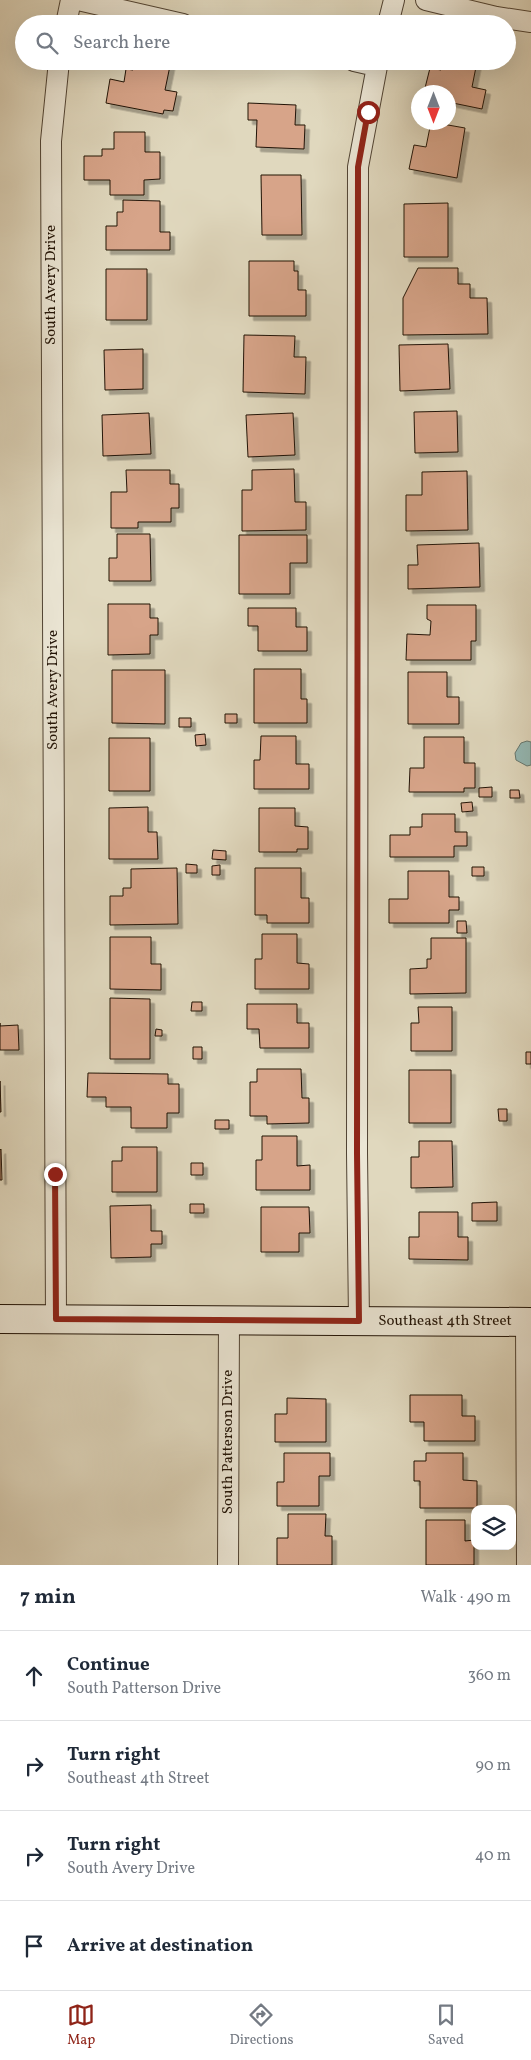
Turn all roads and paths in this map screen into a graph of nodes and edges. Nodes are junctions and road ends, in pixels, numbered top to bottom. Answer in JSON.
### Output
{"nodes":[{"id":1,"x":71,"y":0,"type":"edge"},
{"id":2,"x":78,"y":0,"type":"edge"},
{"id":3,"x":394,"y":0,"type":"edge"},
{"id":4,"x":426,"y":0,"type":"edge"},
{"id":5,"x":68,"y":15,"type":"edge"},
{"id":6,"x":144,"y":15,"type":"edge"},
{"id":7,"x":390,"y":15,"type":"edge"},
{"id":8,"x":488,"y":15,"type":"edge"},
{"id":9,"x":516,"y":20,"type":"edge"},
{"id":10,"x":531,"y":22,"type":"edge"},
{"id":11,"x":58,"y":70,"type":"edge"},
{"id":12,"x":376,"y":70,"type":"edge"},
{"id":13,"x":0,"y":1319,"type":"edge"},
{"id":14,"x":56,"y":1319,"type":"junction"},
{"id":15,"x":229,"y":1319,"type":"junction"},
{"id":16,"x":359,"y":1321,"type":"junction"},
{"id":17,"x":528,"y":1322,"type":"edge"},
{"id":18,"x":228,"y":1565,"type":"edge"},
{"id":19,"x":527,"y":1565,"type":"edge"}],
"edges":[{"from":1,"to":5,"type":"street"},
{"from":2,"to":6,"type":"street"},
{"from":3,"to":7,"type":"street"},
{"from":4,"to":8,"type":"street"},
{"from":9,"to":10,"type":"street"},
{"from":11,"to":14,"type":"street","name":"South Avery Drive"},
{"from":12,"to":16,"type":"street"},
{"from":13,"to":14,"type":"main road","name":"Southeast 4th Street"},
{"from":14,"to":15,"type":"main road","name":"Southeast 4th Street"},
{"from":15,"to":16,"type":"main road","name":"Southeast 4th Street"},
{"from":15,"to":18,"type":"street","name":"South Patterson Drive"},
{"from":16,"to":17,"type":"main road","name":"Southeast 4th Street"},
{"from":17,"to":19,"type":"street"}]}
